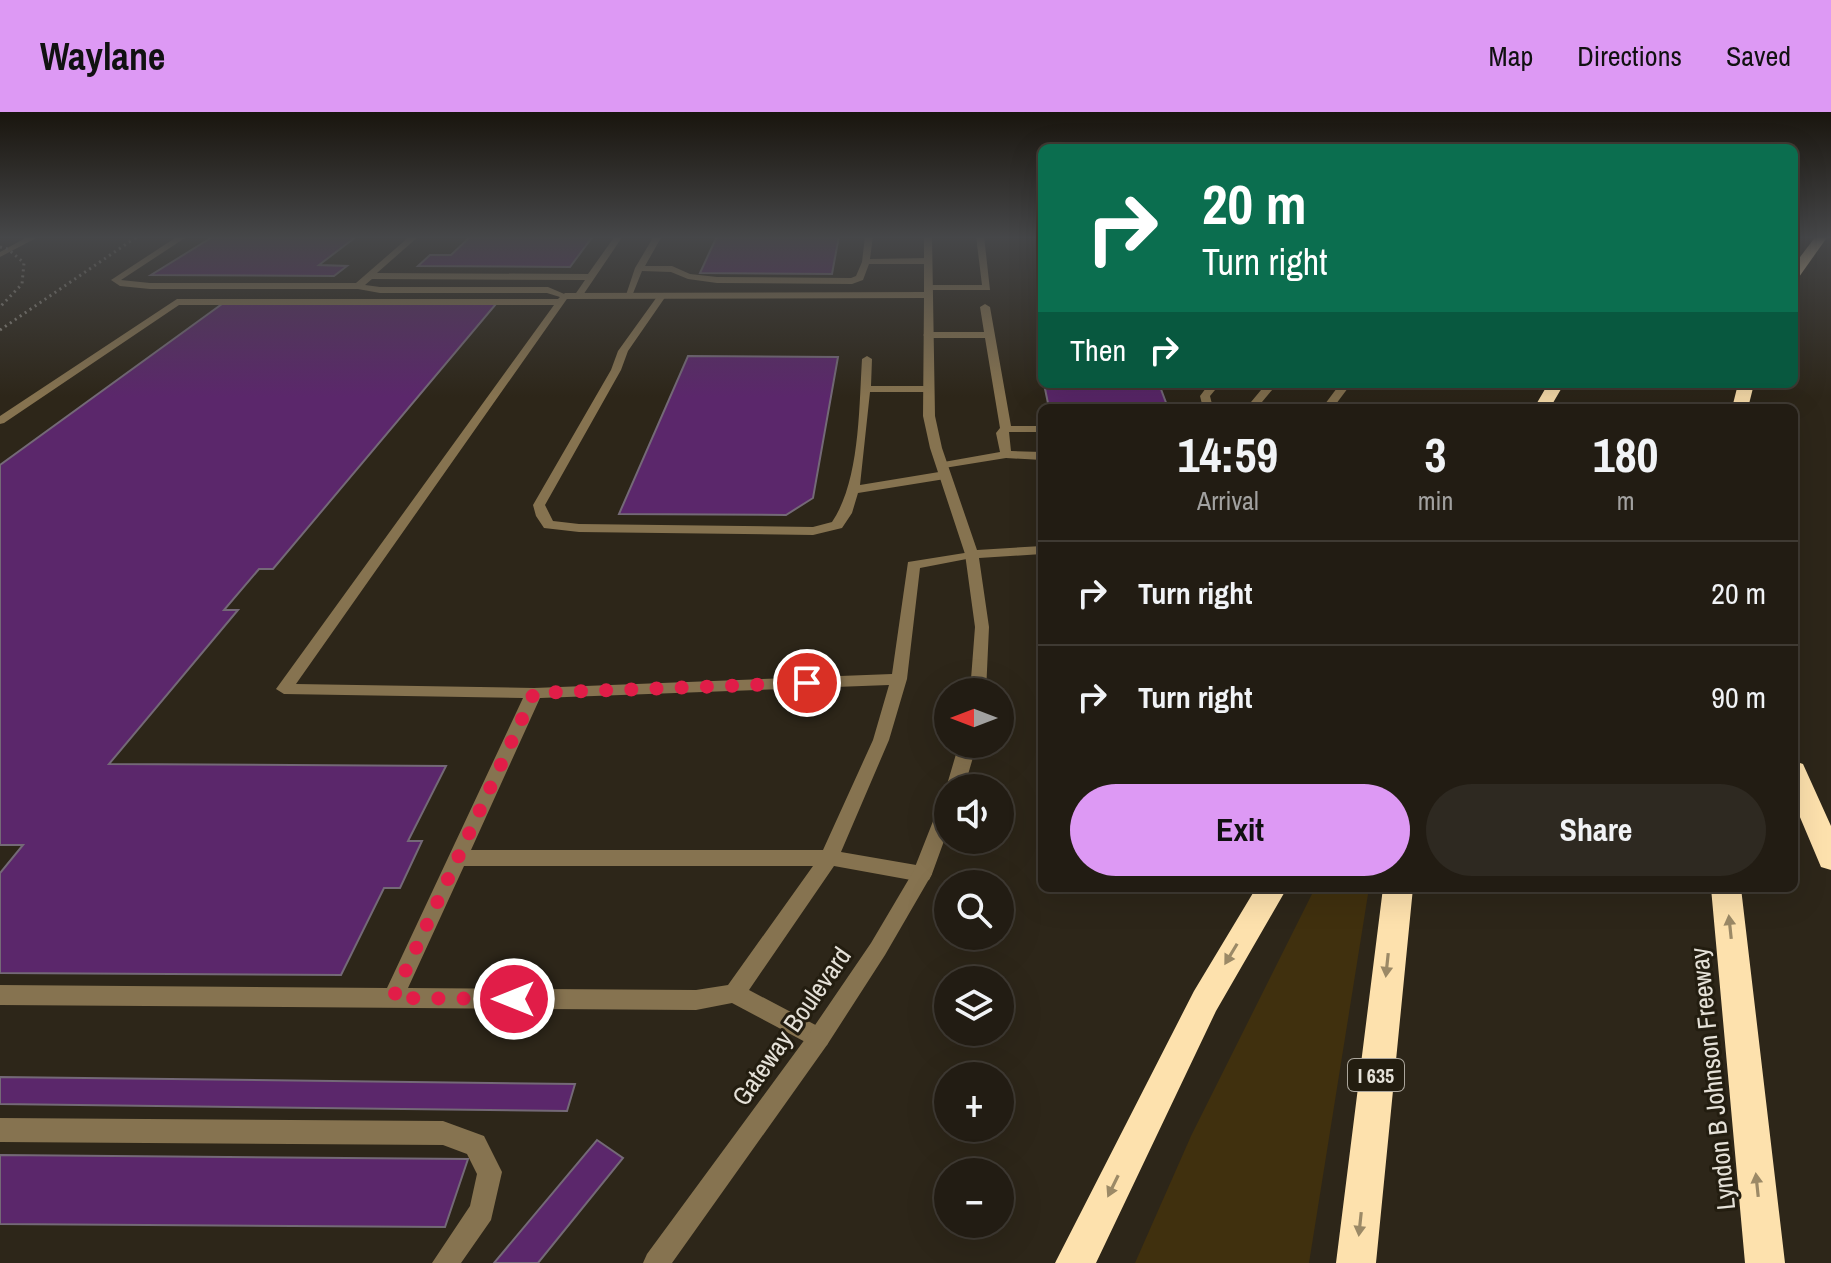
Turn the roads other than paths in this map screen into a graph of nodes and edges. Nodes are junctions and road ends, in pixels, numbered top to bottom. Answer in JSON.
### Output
{"nodes":[{"id":1,"x":378,"y":290,"type":"edge"},
{"id":2,"x":577,"y":290,"type":"edge"},
{"id":3,"x":630,"y":290,"type":"edge"},
{"id":4,"x":962,"y":290,"type":"edge"},
{"id":5,"x":928,"y":292,"type":"junction"},
{"id":6,"x":628,"y":296,"type":"junction"},
{"id":7,"x":662,"y":296,"type":"junction"},
{"id":8,"x":568,"y":298,"type":"junction"},
{"id":9,"x":985,"y":307,"type":"dead end"},
{"id":10,"x":928,"y":335,"type":"junction"},
{"id":11,"x":990,"y":335,"type":"junction"},
{"id":12,"x":867,"y":359,"type":"dead end"},
{"id":13,"x":1268,"y":388,"type":"edge"},
{"id":14,"x":1343,"y":388,"type":"edge"},
{"id":15,"x":866,"y":389,"type":"junction"},
{"id":16,"x":929,"y":389,"type":"junction"},
{"id":17,"x":1254,"y":404,"type":"edge"},
{"id":18,"x":1330,"y":404,"type":"edge"},
{"id":19,"x":0,"y":421,"type":"edge"},
{"id":20,"x":1006,"y":429,"type":"junction"},
{"id":21,"x":1038,"y":429,"type":"edge"},
{"id":22,"x":1006,"y":454,"type":"junction"},
{"id":23,"x":1038,"y":456,"type":"edge"},
{"id":24,"x":943,"y":470,"type":"junction"},
{"id":25,"x":854,"y":490,"type":"junction"},
{"id":26,"x":1038,"y":550,"type":"edge"},
{"id":27,"x":972,"y":554,"type":"junction"},
{"id":28,"x":979,"y":678,"type":"edge"},
{"id":29,"x":899,"y":679,"type":"junction"},
{"id":30,"x":534,"y":693,"type":"junction"},
{"id":31,"x":1798,"y":781,"type":"edge"},
{"id":32,"x":934,"y":843,"type":"edge"},
{"id":33,"x":456,"y":858,"type":"junction"},
{"id":34,"x":829,"y":858,"type":"junction"},
{"id":35,"x":1831,"y":859,"type":"edge"},
{"id":36,"x":922,"y":874,"type":"junction"},
{"id":37,"x":1270,"y":892,"type":"edge"},
{"id":38,"x":1398,"y":892,"type":"edge"},
{"id":39,"x":1726,"y":892,"type":"edge"},
{"id":40,"x":734,"y":993,"type":"junction"},
{"id":41,"x":0,"y":995,"type":"edge"},
{"id":42,"x":393,"y":998,"type":"junction"},
{"id":43,"x":819,"y":1038,"type":"junction"},
{"id":44,"x":0,"y":1130,"type":"edge"},
{"id":45,"x":445,"y":1263,"type":"edge"},
{"id":46,"x":656,"y":1263,"type":"edge"},
{"id":47,"x":1075,"y":1263,"type":"edge"},
{"id":48,"x":1356,"y":1263,"type":"edge"},
{"id":49,"x":1765,"y":1263,"type":"edge"}],
"edges":[{"from":1,"to":8,"type":"street"},
{"from":2,"to":8,"type":"street"},
{"from":3,"to":6,"type":"street"},
{"from":4,"to":5,"type":"street"},
{"from":5,"to":7,"type":"street"},
{"from":5,"to":10,"type":"street"},
{"from":6,"to":7,"type":"street"},
{"from":6,"to":8,"type":"street"},
{"from":7,"to":25,"type":"street"},
{"from":8,"to":19,"type":"street"},
{"from":8,"to":30,"type":"street"},
{"from":9,"to":11,"type":"street"},
{"from":10,"to":11,"type":"street"},
{"from":10,"to":16,"type":"street"},
{"from":11,"to":20,"type":"street"},
{"from":12,"to":15,"type":"street"},
{"from":13,"to":17,"type":"street"},
{"from":14,"to":18,"type":"street"},
{"from":15,"to":16,"type":"street"},
{"from":15,"to":25,"type":"street"},
{"from":16,"to":24,"type":"street"},
{"from":20,"to":21,"type":"street"},
{"from":20,"to":22,"type":"street"},
{"from":22,"to":23,"type":"street"},
{"from":22,"to":24,"type":"street"},
{"from":24,"to":25,"type":"street"},
{"from":24,"to":27,"type":"street"},
{"from":26,"to":27,"type":"street"},
{"from":27,"to":28,"type":"street"},
{"from":27,"to":29,"type":"street"},
{"from":29,"to":30,"type":"street"},
{"from":29,"to":34,"type":"street"},
{"from":30,"to":33,"type":"street"},
{"from":31,"to":35,"type":"highway"},
{"from":32,"to":36,"type":"street","name":"Gateway Boulevard"},
{"from":33,"to":34,"type":"street"},
{"from":33,"to":42,"type":"street"},
{"from":34,"to":36,"type":"street"},
{"from":34,"to":40,"type":"street"},
{"from":36,"to":43,"type":"street","name":"Gateway Boulevard"},
{"from":37,"to":47,"type":"highway","one_way":true},
{"from":38,"to":48,"type":"highway","number":"I 635","one_way":true},
{"from":49,"to":39,"type":"highway","name":"Lyndon B Johnson Freeway","one_way":true},
{"from":40,"to":42,"type":"street"},
{"from":40,"to":43,"type":"street"},
{"from":41,"to":42,"type":"street"},
{"from":43,"to":46,"type":"street","name":"Gateway Boulevard"},
{"from":44,"to":45,"type":"street"}]}
